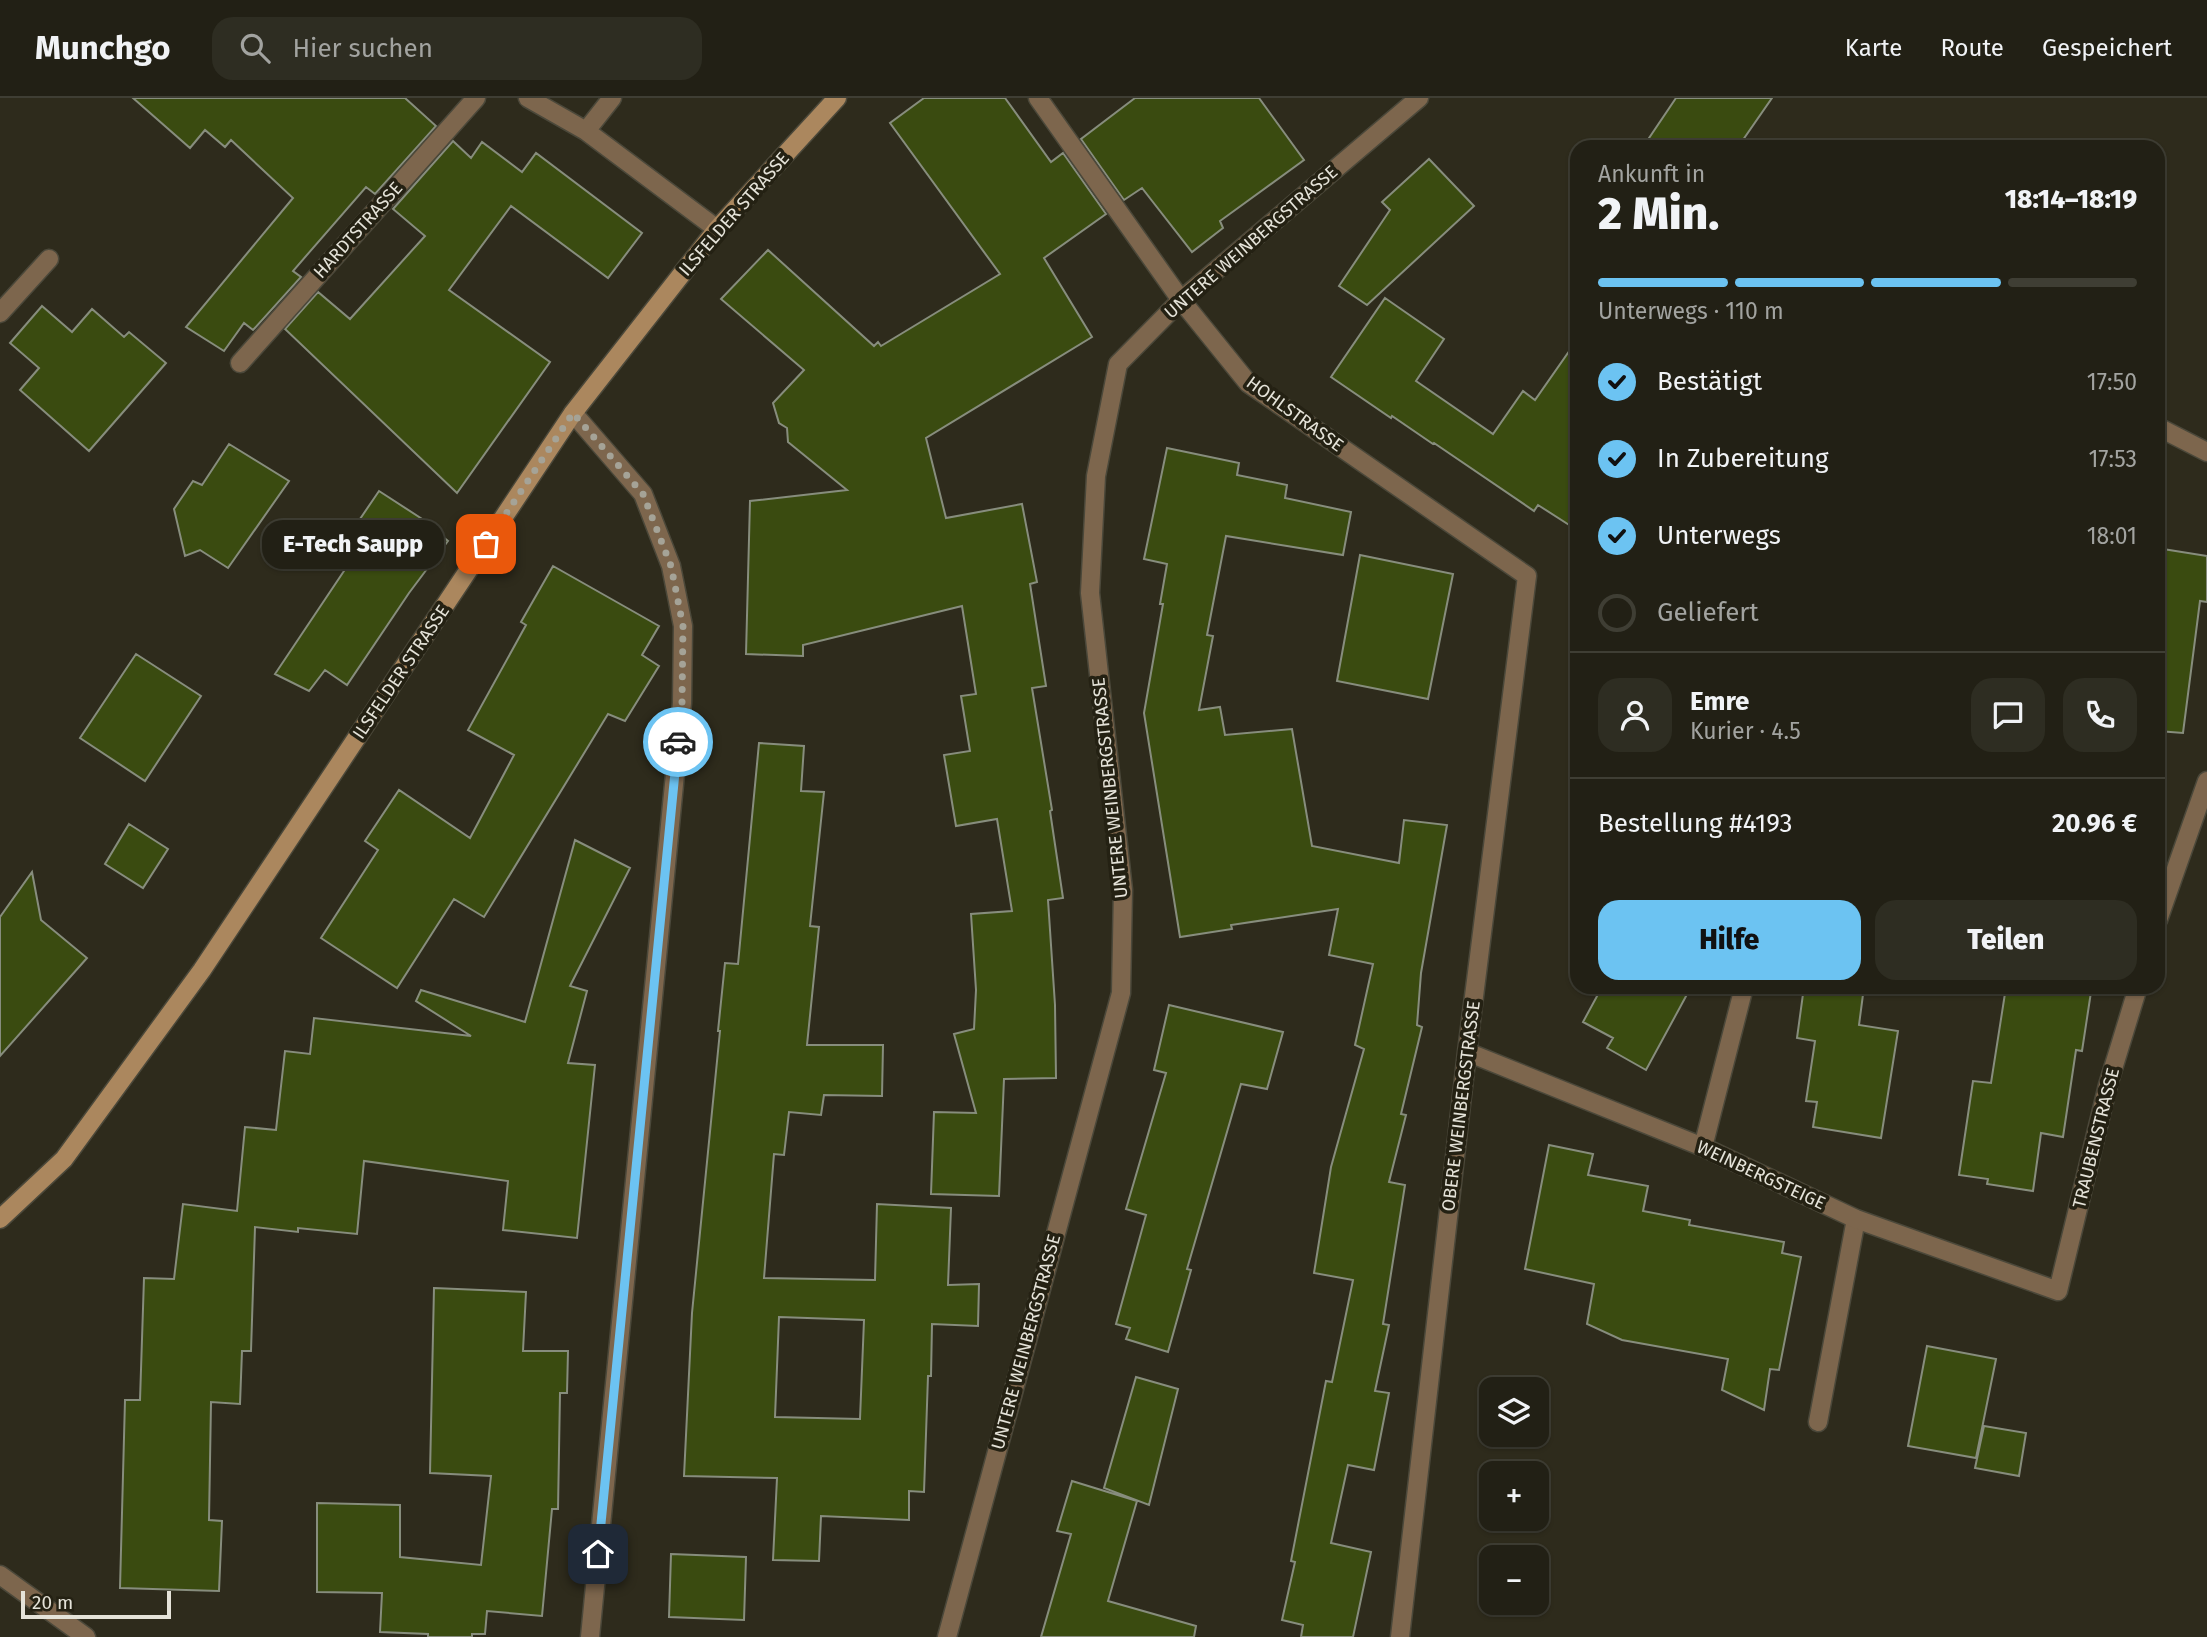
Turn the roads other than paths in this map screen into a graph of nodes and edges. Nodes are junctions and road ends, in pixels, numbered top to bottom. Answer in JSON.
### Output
{"nodes":[{"id":1,"x":476,"y":98,"type":"edge"},
{"id":2,"x":528,"y":98,"type":"edge"},
{"id":3,"x":612,"y":98,"type":"edge"},
{"id":4,"x":837,"y":98,"type":"edge"},
{"id":5,"x":1038,"y":98,"type":"edge"},
{"id":6,"x":1419,"y":98,"type":"edge"},
{"id":7,"x":586,"y":131,"type":"junction"},
{"id":8,"x":718,"y":229,"type":"junction"},
{"id":9,"x":49,"y":258,"type":"dead end"},
{"id":10,"x":1181,"y":300,"type":"junction"},
{"id":11,"x":0,"y":313,"type":"edge"},
{"id":12,"x":240,"y":363,"type":"dead end"},
{"id":13,"x":573,"y":413,"type":"junction"},
{"id":14,"x":2165,"y":431,"type":"edge"},
{"id":15,"x":2207,"y":452,"type":"edge"},
{"id":16,"x":1527,"y":576,"type":"joint"},
{"id":17,"x":2207,"y":781,"type":"edge"},
{"id":18,"x":2165,"y":900,"type":"edge"},
{"id":19,"x":1742,"y":994,"type":"edge"},
{"id":20,"x":2135,"y":994,"type":"edge"},
{"id":21,"x":1467,"y":1052,"type":"junction"},
{"id":22,"x":1703,"y":1147,"type":"junction"},
{"id":23,"x":1856,"y":1219,"type":"junction"},
{"id":24,"x":0,"y":1220,"type":"edge"},
{"id":25,"x":2059,"y":1291,"type":"joint"},
{"id":26,"x":1818,"y":1422,"type":"dead end"},
{"id":27,"x":0,"y":1575,"type":"edge"},
{"id":28,"x":86,"y":1637,"type":"edge"},
{"id":29,"x":590,"y":1637,"type":"edge"},
{"id":30,"x":947,"y":1637,"type":"edge"},
{"id":31,"x":1400,"y":1637,"type":"edge"}],
"edges":[{"from":1,"to":12,"type":"street","name":"HARDTSTRASSE"},
{"from":2,"to":7,"type":"street"},
{"from":3,"to":7,"type":"street"},
{"from":4,"to":8,"type":"main road","name":"ILSFELDER STRASSE"},
{"from":5,"to":10,"type":"street","name":"HOHLSTRASSE"},
{"from":6,"to":10,"type":"street","name":"UNTERE WEINBERGSTRASSE"},
{"from":7,"to":8,"type":"street"},
{"from":8,"to":13,"type":"main road","name":"ILSFELDER STRASSE"},
{"from":9,"to":11,"type":"street"},
{"from":10,"to":16,"type":"street","name":"HOHLSTRASSE"},
{"from":10,"to":30,"type":"street","name":"UNTERE WEINBERGSTRASSE"},
{"from":13,"to":24,"type":"main road","name":"ILSFELDER STRASSE"},
{"from":13,"to":29,"type":"street"},
{"from":14,"to":15,"type":"street"},
{"from":16,"to":21,"type":"street","name":"OBERE WEINBERGSTRASSE"},
{"from":17,"to":18,"type":"street"},
{"from":19,"to":22,"type":"street"},
{"from":20,"to":25,"type":"street","name":"TRAUBENSTRASSE"},
{"from":21,"to":22,"type":"street","name":"WEINBERGSTEIGE"},
{"from":21,"to":31,"type":"street","name":"OBERE WEINBERGSTRASSE"},
{"from":22,"to":23,"type":"street","name":"WEINBERGSTEIGE"},
{"from":23,"to":25,"type":"street","name":"WEINBERGSTEIGE"},
{"from":23,"to":26,"type":"street"},
{"from":27,"to":28,"type":"street"}]}
